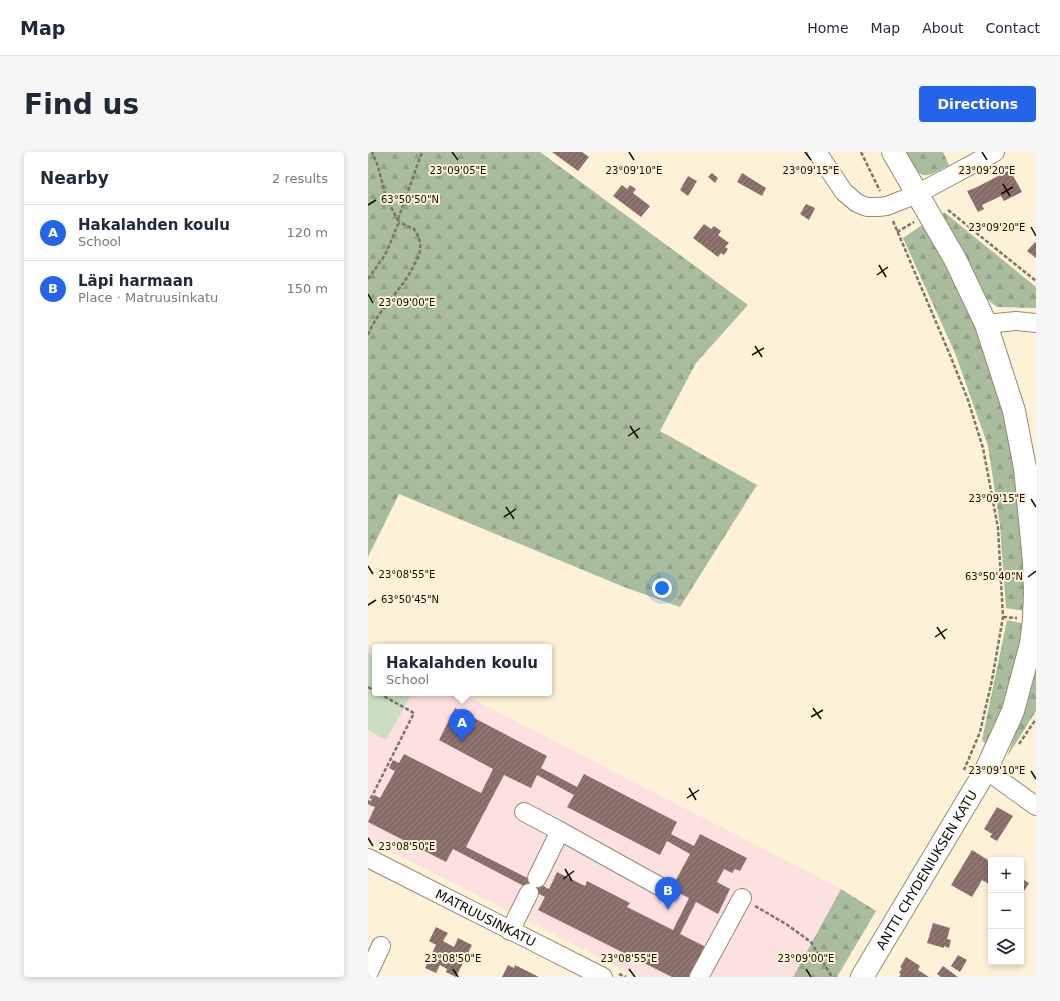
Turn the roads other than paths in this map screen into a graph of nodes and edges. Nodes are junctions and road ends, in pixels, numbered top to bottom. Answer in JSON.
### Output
{"nodes":[{"id":1,"x":817,"y":152,"type":"edge"},
{"id":2,"x":893,"y":152,"type":"edge"},
{"id":3,"x":995,"y":152,"type":"edge"},
{"id":4,"x":917,"y":194,"type":"junction"},
{"id":5,"x":1036,"y":323,"type":"edge"},
{"id":6,"x":986,"y":324,"type":"junction"},
{"id":7,"x":1036,"y":592,"type":"edge"},
{"id":8,"x":986,"y":770,"type":"junction"},
{"id":9,"x":1036,"y":806,"type":"edge"},
{"id":10,"x":524,"y":812,"type":"dead end"},
{"id":11,"x":560,"y":831,"type":"junction"},
{"id":12,"x":368,"y":858,"type":"edge"},
{"id":13,"x":668,"y":891,"type":"dead end"},
{"id":14,"x":742,"y":898,"type":"road end"},
{"id":15,"x":510,"y":931,"type":"junction"},
{"id":16,"x":381,"y":946,"type":"dead end"},
{"id":17,"x":368,"y":974,"type":"edge"},
{"id":18,"x":603,"y":977,"type":"edge"},
{"id":19,"x":699,"y":977,"type":"edge"},
{"id":20,"x":862,"y":977,"type":"edge"}],
"edges":[{"from":1,"to":4,"type":"street"},
{"from":2,"to":4,"type":"main road","name":"ANTTI CHYDENIUKSEN KATU"},
{"from":3,"to":4,"type":"street"},
{"from":4,"to":6,"type":"main road","name":"ANTTI CHYDENIUKSEN KATU"},
{"from":5,"to":6,"type":"street"},
{"from":6,"to":7,"type":"main road","name":"ANTTI CHYDENIUKSEN KATU"},
{"from":7,"to":8,"type":"main road","name":"ANTTI CHYDENIUKSEN KATU"},
{"from":8,"to":9,"type":"street"},
{"from":8,"to":20,"type":"main road","name":"ANTTI CHYDENIUKSEN KATU"},
{"from":10,"to":11,"type":"street"},
{"from":11,"to":13,"type":"street"},
{"from":11,"to":15,"type":"street"},
{"from":12,"to":15,"type":"street","name":"MATRUUSINKATU"},
{"from":14,"to":19,"type":"street"},
{"from":15,"to":18,"type":"street","name":"MATRUUSINKATU"},
{"from":16,"to":17,"type":"street"}]}
